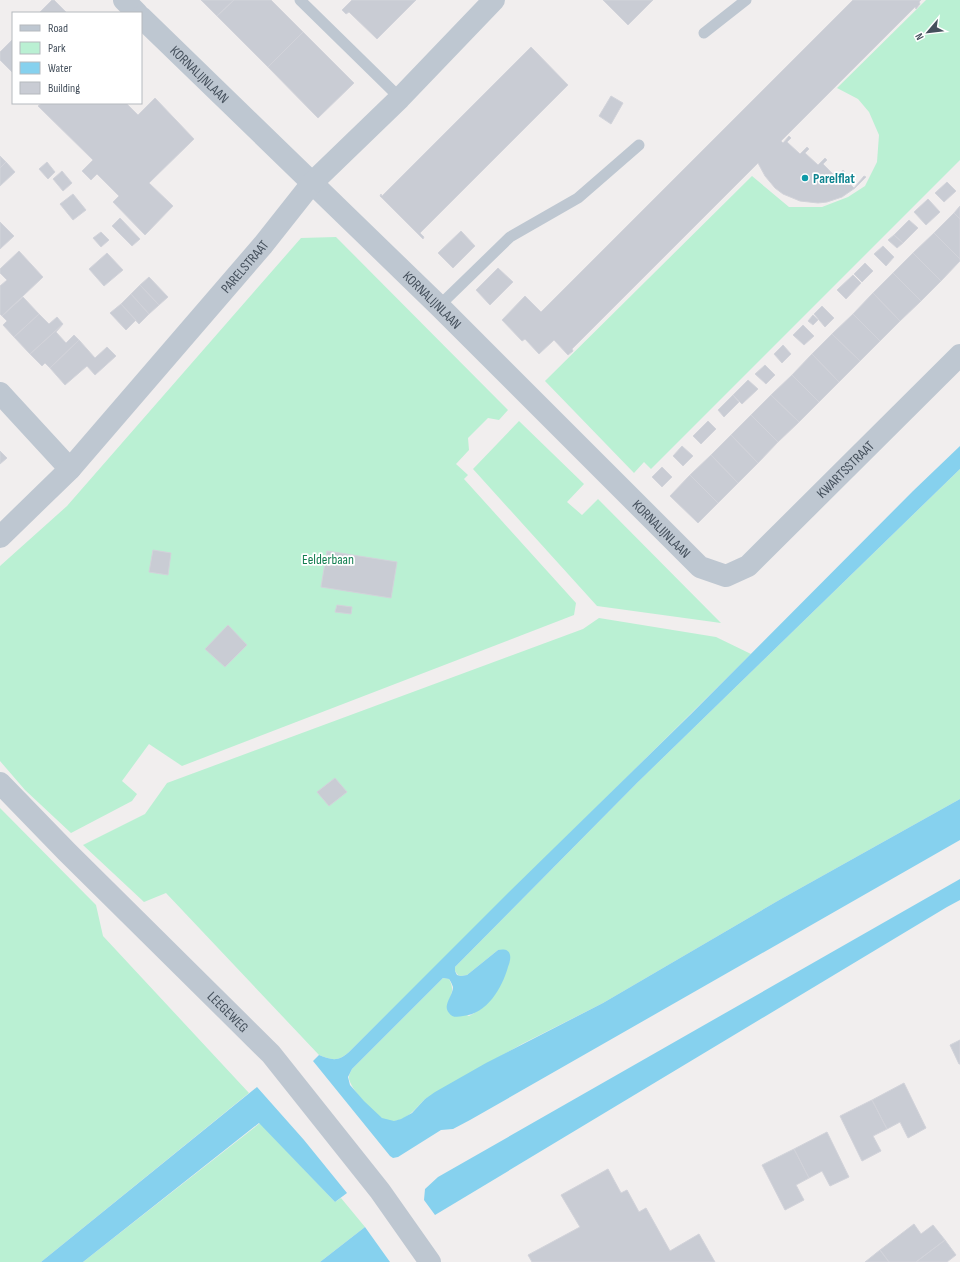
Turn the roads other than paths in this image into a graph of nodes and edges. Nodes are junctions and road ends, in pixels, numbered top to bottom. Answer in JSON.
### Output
{"nodes":[{"id":1,"x":124,"y":0,"type":"edge"},
{"id":2,"x":300,"y":0,"type":"edge"},
{"id":3,"x":494,"y":0,"type":"edge"},
{"id":4,"x":746,"y":0,"type":"edge"},
{"id":5,"x":136,"y":12,"type":"edge"},
{"id":6,"x":142,"y":18,"type":"edge"},
{"id":7,"x":704,"y":33,"type":"dead end"},
{"id":8,"x":400,"y":98,"type":"junction"},
{"id":9,"x":639,"y":146,"type":"dead end"},
{"id":10,"x":312,"y":183,"type":"junction"},
{"id":11,"x":439,"y":306,"type":"junction"},
{"id":12,"x":960,"y":355,"type":"edge"},
{"id":13,"x":0,"y":393,"type":"edge"},
{"id":14,"x":70,"y":469,"type":"junction"},
{"id":15,"x":0,"y":537,"type":"edge"},
{"id":16,"x":726,"y":576,"type":"joint"},
{"id":17,"x":0,"y":783,"type":"edge"},
{"id":18,"x":430,"y":1262,"type":"edge"}],
"edges":[{"from":1,"to":5,"type":"street"},
{"from":2,"to":8,"type":"lane"},
{"from":3,"to":8,"type":"street","name":"PARELSTRAAT"},
{"from":4,"to":7,"type":"lane"},
{"from":6,"to":10,"type":"street","name":"KORNALIJNLAAN"},
{"from":8,"to":10,"type":"street","name":"PARELSTRAAT"},
{"from":9,"to":11,"type":"lane"},
{"from":10,"to":11,"type":"street","name":"KORNALIJNLAAN"},
{"from":10,"to":14,"type":"street","name":"PARELSTRAAT"},
{"from":11,"to":16,"type":"street","name":"KORNALIJNLAAN"},
{"from":12,"to":16,"type":"street","name":"KWARTSSTRAAT"},
{"from":13,"to":14,"type":"street"},
{"from":14,"to":15,"type":"street","name":"PARELSTRAAT"},
{"from":17,"to":18,"type":"street","name":"LEEGEWEG"}]}
